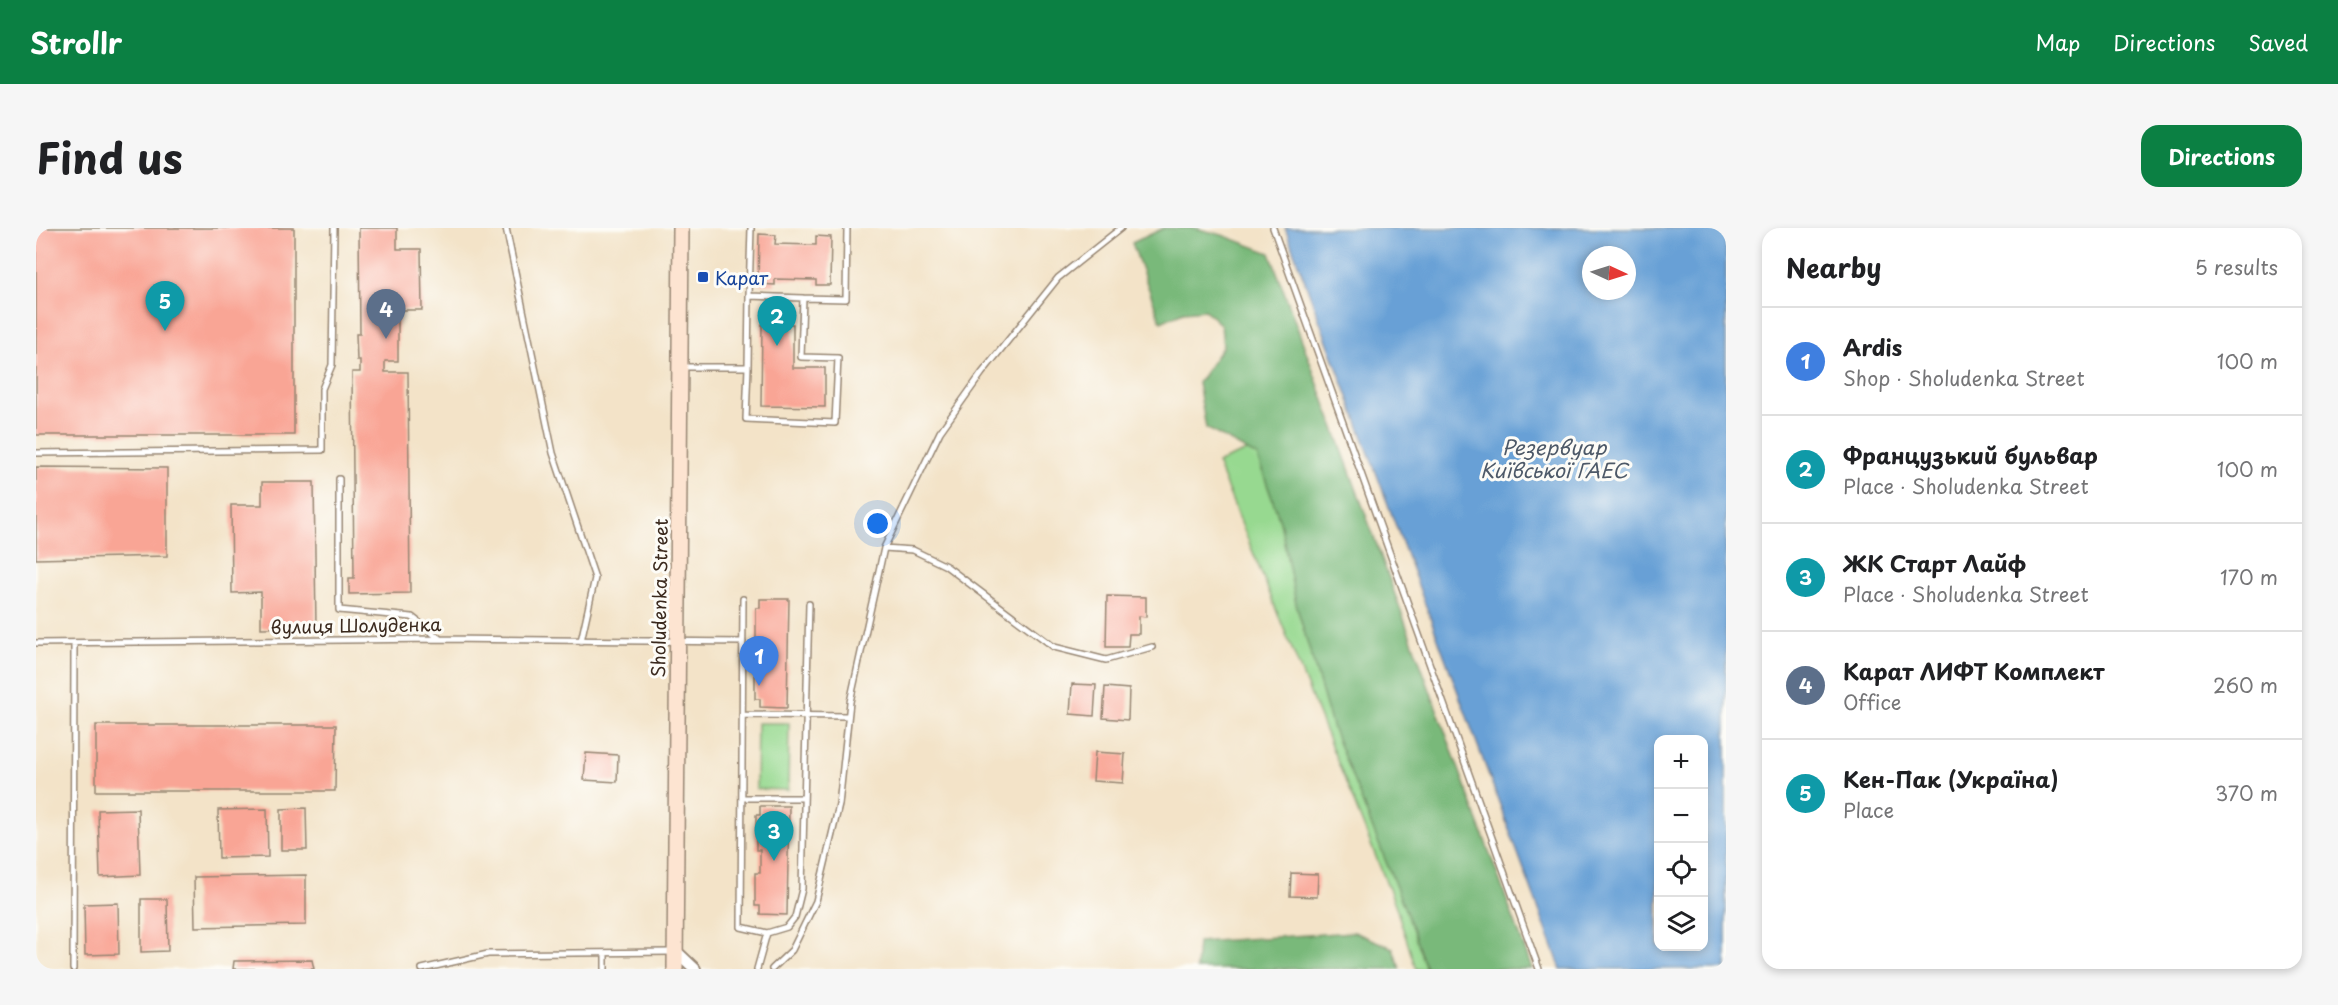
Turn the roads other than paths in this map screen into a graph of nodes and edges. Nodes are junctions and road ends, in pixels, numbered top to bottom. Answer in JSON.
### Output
{"nodes":[{"id":1,"x":334,"y":228,"type":"edge"},
{"id":2,"x":506,"y":228,"type":"edge"},
{"id":3,"x":681,"y":228,"type":"edge"},
{"id":4,"x":751,"y":228,"type":"edge"},
{"id":5,"x":847,"y":228,"type":"edge"},
{"id":6,"x":1121,"y":228,"type":"edge"},
{"id":7,"x":1273,"y":228,"type":"edge"},
{"id":8,"x":749,"y":296,"type":"junction"},
{"id":9,"x":803,"y":298,"type":"junction"},
{"id":10,"x":748,"y":367,"type":"junction"},
{"id":11,"x":681,"y":368,"type":"junction"},
{"id":12,"x":36,"y":453,"type":"edge"},
{"id":13,"x":339,"y":479,"type":"dead end"},
{"id":14,"x":884,"y":548,"type":"junction"},
{"id":15,"x":743,"y":599,"type":"dead end"},
{"id":16,"x":809,"y":604,"type":"dead end"},
{"id":17,"x":440,"y":639,"type":"junction"},
{"id":18,"x":580,"y":641,"type":"junction"},
{"id":19,"x":677,"y":642,"type":"junction"},
{"id":20,"x":743,"y":642,"type":"junction"},
{"id":21,"x":36,"y":643,"type":"edge"},
{"id":22,"x":74,"y":644,"type":"junction"},
{"id":23,"x":1152,"y":648,"type":"dead end"},
{"id":24,"x":742,"y":715,"type":"junction"},
{"id":25,"x":806,"y":716,"type":"junction"},
{"id":26,"x":848,"y":716,"type":"junction"},
{"id":27,"x":742,"y":798,"type":"junction"},
{"id":28,"x":804,"y":798,"type":"junction"},
{"id":29,"x":767,"y":933,"type":"junction"},
{"id":30,"x":677,"y":952,"type":"junction"},
{"id":31,"x":605,"y":953,"type":"junction"},
{"id":32,"x":73,"y":969,"type":"edge"},
{"id":33,"x":422,"y":969,"type":"edge"},
{"id":34,"x":605,"y":969,"type":"edge"},
{"id":35,"x":675,"y":969,"type":"edge"},
{"id":36,"x":695,"y":969,"type":"edge"},
{"id":37,"x":757,"y":969,"type":"edge"},
{"id":38,"x":772,"y":969,"type":"edge"},
{"id":39,"x":1539,"y":969,"type":"edge"}],
"edges":[{"from":1,"to":12,"type":"lane"},
{"from":2,"to":18,"type":"lane"},
{"from":3,"to":11,"type":"main road","name":"Sholudenka Street"},
{"from":4,"to":8,"type":"lane"},
{"from":5,"to":9,"type":"lane"},
{"from":6,"to":14,"type":"lane"},
{"from":7,"to":39,"type":"lane"},
{"from":8,"to":9,"type":"lane"},
{"from":8,"to":10,"type":"lane"},
{"from":9,"to":10,"type":"lane"},
{"from":10,"to":11,"type":"lane"},
{"from":11,"to":19,"type":"main road","name":"Sholudenka Street"},
{"from":13,"to":17,"type":"lane"},
{"from":14,"to":23,"type":"lane"},
{"from":14,"to":26,"type":"lane"},
{"from":15,"to":20,"type":"lane"},
{"from":16,"to":25,"type":"lane"},
{"from":17,"to":18,"type":"lane","name":"вулиця Шолуденка"},
{"from":17,"to":22,"type":"lane","name":"вулиця Шолуденка"},
{"from":18,"to":19,"type":"lane","name":"вулиця Шолуденка"},
{"from":19,"to":20,"type":"lane","name":"вулиця Шолуденка"},
{"from":19,"to":30,"type":"main road","name":"Sholudenka Street"},
{"from":20,"to":24,"type":"lane"},
{"from":21,"to":22,"type":"lane","name":"вулиця Шолуденка"},
{"from":22,"to":32,"type":"lane"},
{"from":24,"to":25,"type":"lane"},
{"from":24,"to":27,"type":"lane"},
{"from":25,"to":26,"type":"lane"},
{"from":25,"to":28,"type":"lane"},
{"from":26,"to":38,"type":"lane"},
{"from":27,"to":28,"type":"lane"},
{"from":27,"to":29,"type":"lane"},
{"from":28,"to":29,"type":"lane"},
{"from":29,"to":37,"type":"lane"},
{"from":30,"to":31,"type":"lane"},
{"from":30,"to":35,"type":"main road","name":"Sholudenka Street"},
{"from":30,"to":36,"type":"street"},
{"from":31,"to":33,"type":"lane"},
{"from":31,"to":34,"type":"lane"}]}
